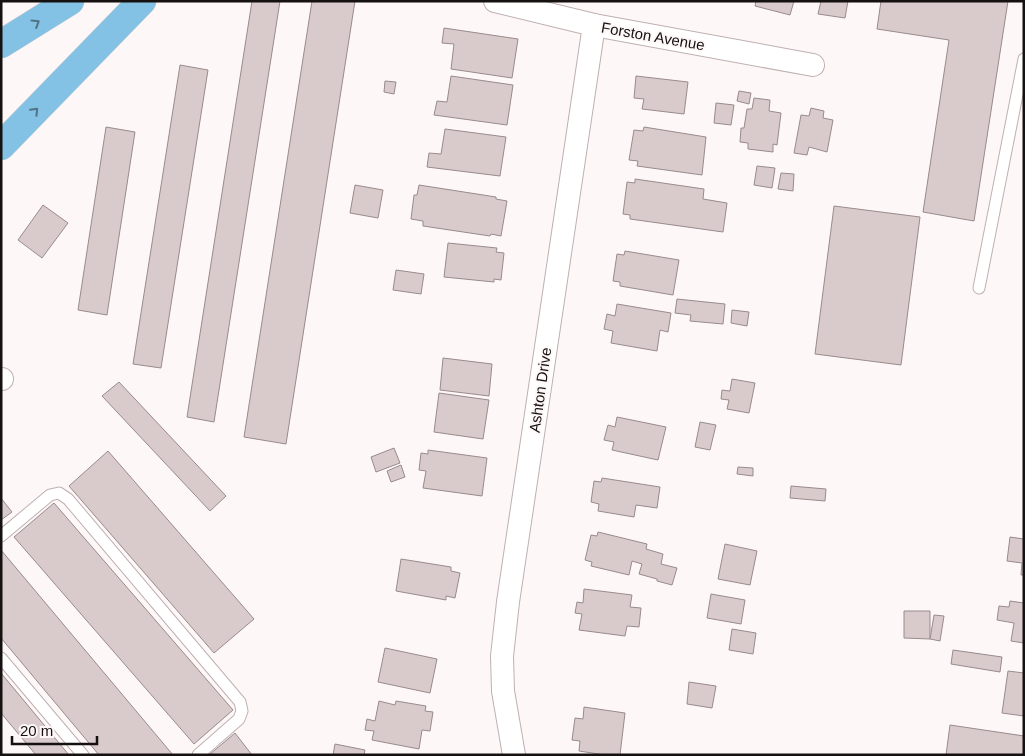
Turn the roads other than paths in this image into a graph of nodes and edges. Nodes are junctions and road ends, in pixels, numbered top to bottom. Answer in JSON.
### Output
{"nodes":[{"id":1,"x":70,"y":1,"type":"edge"},
{"id":2,"x":142,"y":1,"type":"edge"},
{"id":3,"x":495,"y":1,"type":"edge"},
{"id":4,"x":594,"y":25,"type":"junction"},
{"id":5,"x":1,"y":44,"type":"edge"},
{"id":6,"x":1024,"y":59,"type":"edge"},
{"id":7,"x":813,"y":65,"type":"dead end"},
{"id":8,"x":1,"y":146,"type":"edge"},
{"id":9,"x":979,"y":288,"type":"dead end"},
{"id":10,"x":1,"y":536,"type":"edge"},
{"id":11,"x":1,"y":658,"type":"edge"},
{"id":12,"x":84,"y":755,"type":"edge"},
{"id":13,"x":198,"y":755,"type":"edge"},
{"id":14,"x":514,"y":755,"type":"edge"}],
"edges":[{"from":5,"to":1,"type":"highway","one_way":true},
{"from":8,"to":2,"type":"highway","one_way":true},
{"from":3,"to":4,"type":"street","name":"Forston Avenue"},
{"from":4,"to":7,"type":"street","name":"Forston Avenue"},
{"from":4,"to":14,"type":"street","name":"Ashton Drive"},
{"from":6,"to":9,"type":"lane"},
{"from":10,"to":13,"type":"lane"},
{"from":11,"to":12,"type":"lane"}]}
